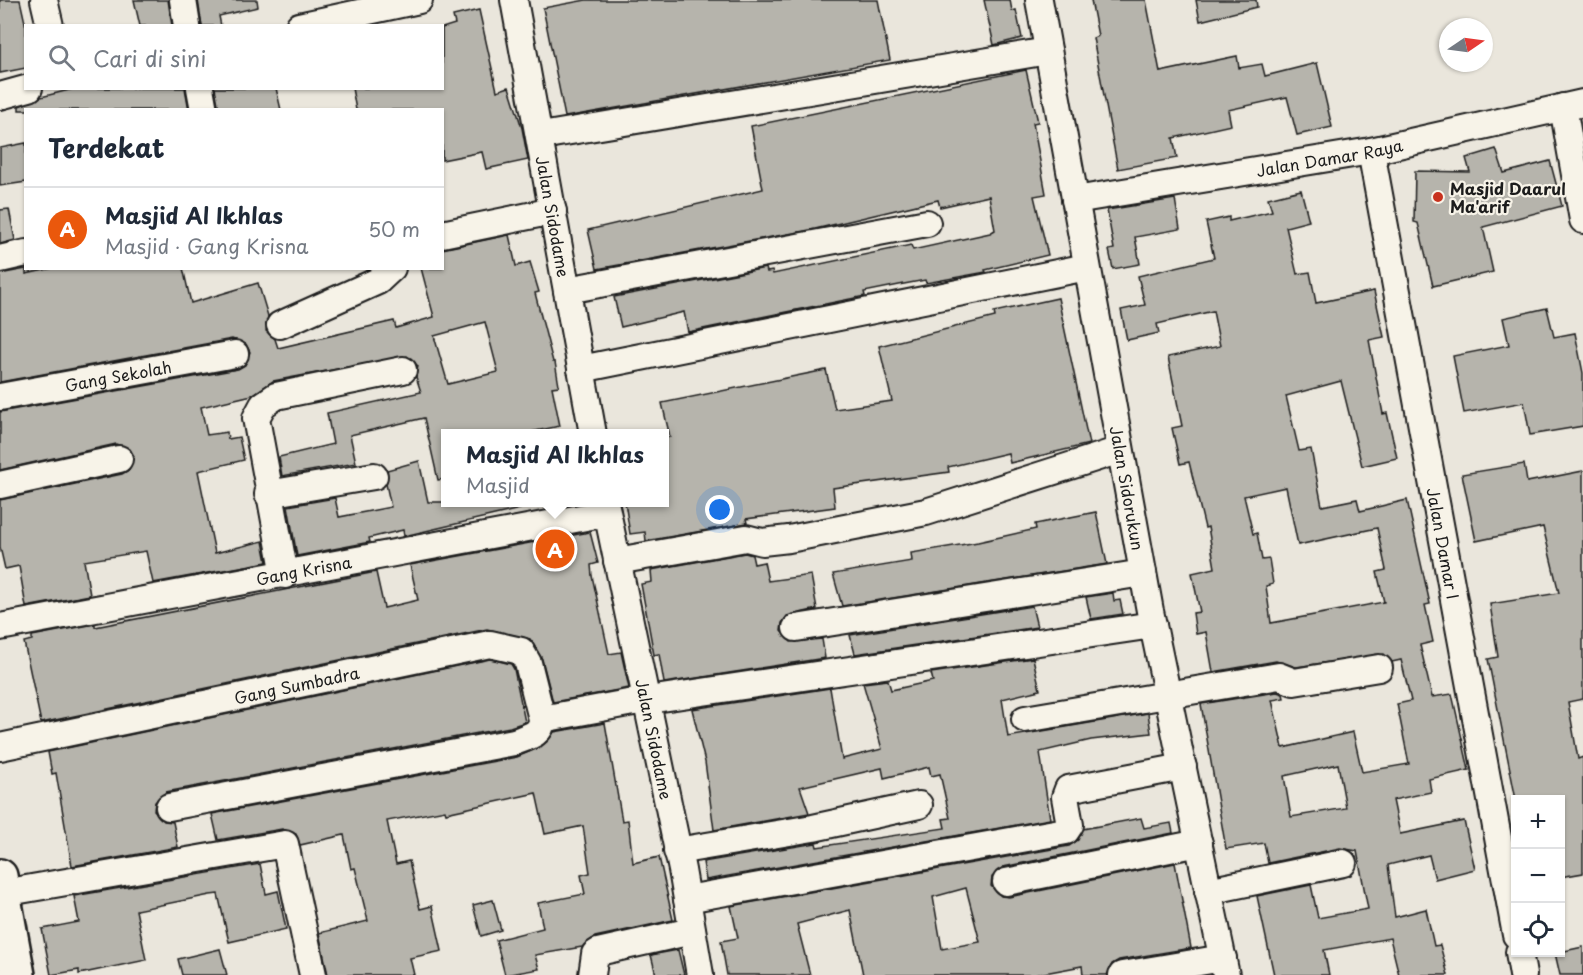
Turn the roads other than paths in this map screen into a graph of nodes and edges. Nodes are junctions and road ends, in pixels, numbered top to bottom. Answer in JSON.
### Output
{"nodes":[{"id":1,"x":44,"y":0,"type":"edge"},
{"id":2,"x":183,"y":0,"type":"edge"},
{"id":3,"x":419,"y":0,"type":"edge"},
{"id":4,"x":514,"y":0,"type":"edge"},
{"id":5,"x":1039,"y":0,"type":"edge"},
{"id":6,"x":50,"y":24,"type":"edge"},
{"id":7,"x":187,"y":24,"type":"edge"},
{"id":8,"x":308,"y":24,"type":"edge"},
{"id":9,"x":1048,"y":51,"type":"junction"},
{"id":10,"x":24,"y":89,"type":"edge"},
{"id":11,"x":200,"y":90,"type":"edge"},
{"id":12,"x":0,"y":96,"type":"edge"},
{"id":13,"x":1573,"y":106,"type":"edge"},
{"id":14,"x":204,"y":108,"type":"edge"},
{"id":15,"x":540,"y":136,"type":"junction"},
{"id":16,"x":1371,"y":151,"type":"junction"},
{"id":17,"x":1075,"y":200,"type":"junction"},
{"id":18,"x":554,"y":211,"type":"junction"},
{"id":19,"x":1583,"y":220,"type":"edge"},
{"id":20,"x":927,"y":224,"type":"dead end"},
{"id":21,"x":444,"y":234,"type":"edge"},
{"id":22,"x":24,"y":253,"type":"edge"},
{"id":23,"x":0,"y":259,"type":"edge"},
{"id":24,"x":1087,"y":267,"type":"junction"},
{"id":25,"x":390,"y":270,"type":"edge"},
{"id":26,"x":567,"y":290,"type":"junction"},
{"id":27,"x":280,"y":325,"type":"dead end"},
{"id":28,"x":235,"y":354,"type":"dead end"},
{"id":29,"x":581,"y":369,"type":"junction"},
{"id":30,"x":403,"y":370,"type":"dead end"},
{"id":31,"x":0,"y":397,"type":"edge"},
{"id":32,"x":592,"y":429,"type":"edge"},
{"id":33,"x":1120,"y":450,"type":"junction"},
{"id":34,"x":119,"y":459,"type":"dead end"},
{"id":35,"x":374,"y":476,"type":"dead end"},
{"id":36,"x":0,"y":485,"type":"edge"},
{"id":37,"x":268,"y":494,"type":"junction"},
{"id":38,"x":606,"y":508,"type":"edge"},
{"id":39,"x":617,"y":561,"type":"junction"},
{"id":40,"x":1143,"y":573,"type":"junction"},
{"id":41,"x":285,"y":575,"type":"junction"},
{"id":42,"x":1153,"y":625,"type":"junction"},
{"id":43,"x":0,"y":627,"type":"edge"},
{"id":44,"x":796,"y":628,"type":"dead end"},
{"id":45,"x":1379,"y":668,"type":"dead end"},
{"id":46,"x":1167,"y":693,"type":"junction"},
{"id":47,"x":645,"y":700,"type":"junction"},
{"id":48,"x":542,"y":719,"type":"junction"},
{"id":49,"x":1025,"y":720,"type":"dead end"},
{"id":50,"x":0,"y":747,"type":"edge"},
{"id":51,"x":1183,"y":767,"type":"junction"},
{"id":52,"x":920,"y":805,"type":"dead end"},
{"id":53,"x":169,"y":807,"type":"dead end"},
{"id":54,"x":1199,"y":843,"type":"junction"},
{"id":55,"x":677,"y":851,"type":"junction"},
{"id":56,"x":1343,"y":863,"type":"dead end"},
{"id":57,"x":1006,"y":882,"type":"dead end"},
{"id":58,"x":2,"y":884,"type":"edge"},
{"id":59,"x":1209,"y":891,"type":"junction"},
{"id":60,"x":687,"y":899,"type":"junction"},
{"id":61,"x":1511,"y":913,"type":"edge"},
{"id":62,"x":692,"y":931,"type":"junction"},
{"id":63,"x":1520,"y":957,"type":"edge"},
{"id":64,"x":1224,"y":966,"type":"edge"},
{"id":65,"x":18,"y":975,"type":"edge"},
{"id":66,"x":314,"y":975,"type":"edge"},
{"id":67,"x":592,"y":975,"type":"edge"},
{"id":68,"x":700,"y":975,"type":"edge"},
{"id":69,"x":1122,"y":975,"type":"edge"},
{"id":70,"x":1523,"y":975,"type":"edge"}],
"edges":[{"from":1,"to":6,"type":"street"},
{"from":2,"to":7,"type":"street"},
{"from":3,"to":8,"type":"street"},
{"from":4,"to":15,"type":"street","name":"Jalan Sidodame"},
{"from":5,"to":9,"type":"street","name":"Jalan Sidorukun"},
{"from":9,"to":15,"type":"street"},
{"from":9,"to":17,"type":"street","name":"Jalan Sidorukun"},
{"from":10,"to":12,"type":"street"},
{"from":11,"to":14,"type":"street"},
{"from":13,"to":16,"type":"street","name":"Jalan Damar Raya"},
{"from":13,"to":19,"type":"street"},
{"from":15,"to":18,"type":"street","name":"Jalan Sidodame"},
{"from":16,"to":17,"type":"street","name":"Jalan Damar Raya"},
{"from":16,"to":61,"type":"street","name":"Jalan Damar I"},
{"from":17,"to":24,"type":"street","name":"Jalan Sidorukun"},
{"from":18,"to":21,"type":"street"},
{"from":18,"to":26,"type":"street","name":"Jalan Sidodame"},
{"from":20,"to":26,"type":"street"},
{"from":22,"to":23,"type":"street"},
{"from":24,"to":29,"type":"street"},
{"from":24,"to":33,"type":"street","name":"Jalan Sidorukun"},
{"from":25,"to":27,"type":"street"},
{"from":26,"to":29,"type":"street","name":"Jalan Sidodame"},
{"from":28,"to":31,"type":"street","name":"Gang Sekolah"},
{"from":29,"to":32,"type":"street","name":"Jalan Sidodame"},
{"from":30,"to":37,"type":"street"},
{"from":33,"to":39,"type":"street"},
{"from":33,"to":40,"type":"street","name":"Jalan Sidorukun"},
{"from":34,"to":36,"type":"street"},
{"from":35,"to":37,"type":"street"},
{"from":37,"to":41,"type":"street"},
{"from":38,"to":39,"type":"street","name":"Jalan Sidodame"},
{"from":38,"to":41,"type":"street","name":"Gang Krisna"},
{"from":39,"to":47,"type":"street","name":"Jalan Sidodame"},
{"from":40,"to":42,"type":"street","name":"Jalan Sidorukun"},
{"from":40,"to":44,"type":"street"},
{"from":41,"to":43,"type":"street","name":"Gang Krisna"},
{"from":42,"to":46,"type":"street","name":"Jalan Sidorukun"},
{"from":42,"to":47,"type":"street"},
{"from":45,"to":46,"type":"street"},
{"from":46,"to":49,"type":"street"},
{"from":46,"to":51,"type":"street","name":"Jalan Sidorukun"},
{"from":47,"to":48,"type":"street"},
{"from":47,"to":55,"type":"street","name":"Jalan Sidodame"},
{"from":48,"to":50,"type":"street","name":"Gang Sumbadra"},
{"from":48,"to":53,"type":"street"},
{"from":51,"to":54,"type":"street","name":"Jalan Sidorukun"},
{"from":51,"to":60,"type":"street"},
{"from":52,"to":55,"type":"street"},
{"from":54,"to":57,"type":"street"},
{"from":54,"to":59,"type":"street","name":"Jalan Sidorukun"},
{"from":55,"to":60,"type":"street","name":"Jalan Sidodame"},
{"from":56,"to":59,"type":"street"},
{"from":58,"to":65,"type":"main road"},
{"from":58,"to":66,"type":"street"},
{"from":59,"to":64,"type":"street","name":"Jalan Sidorukun"},
{"from":60,"to":62,"type":"street","name":"Jalan Sidodame"},
{"from":62,"to":67,"type":"street"},
{"from":62,"to":68,"type":"street","name":"Jalan Sidodame"},
{"from":63,"to":70,"type":"street"},
{"from":64,"to":69,"type":"street"}]}
